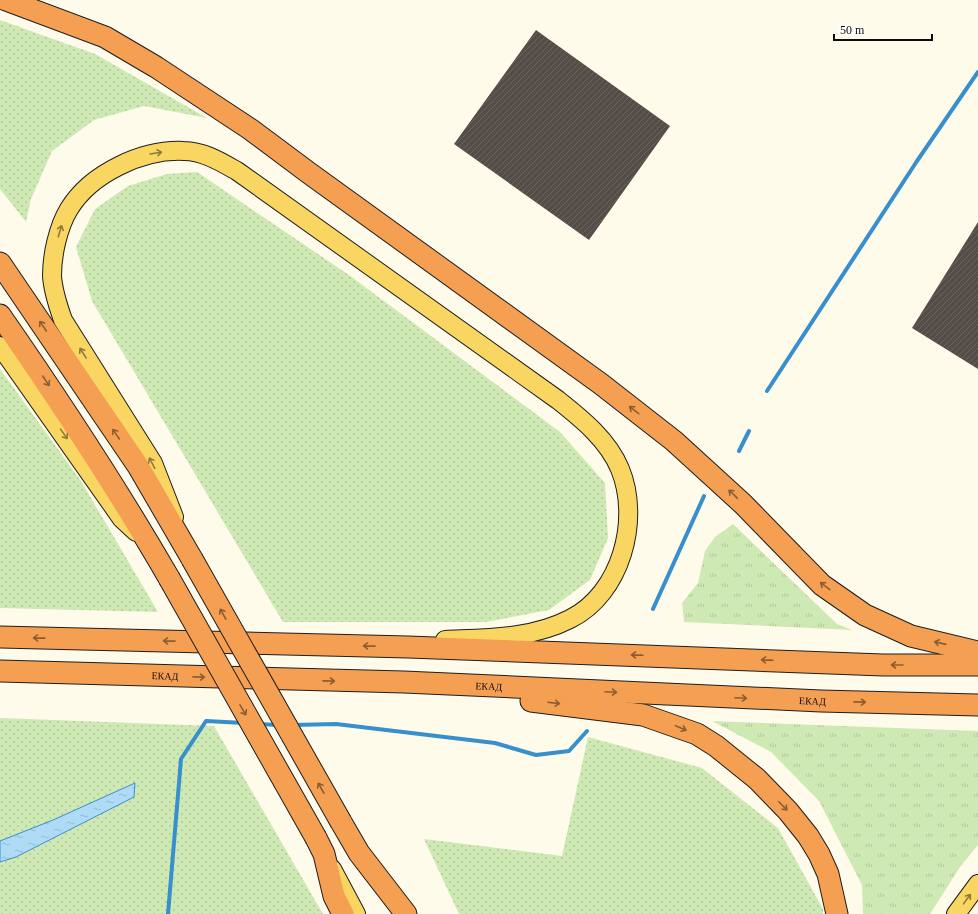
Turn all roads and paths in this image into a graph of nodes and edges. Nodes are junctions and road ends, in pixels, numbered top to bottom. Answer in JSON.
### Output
{"nodes":[{"id":1,"x":6,"y":0,"type":"edge"},
{"id":2,"x":0,"y":263,"type":"edge"},
{"id":3,"x":0,"y":314,"type":"edge"},
{"id":4,"x":0,"y":346,"type":"edge"},
{"id":5,"x":181,"y":538,"type":"junction"},
{"id":6,"x":149,"y":544,"type":"junction"},
{"id":7,"x":0,"y":636,"type":"edge"},
{"id":8,"x":408,"y":647,"type":"junction"},
{"id":9,"x":978,"y":652,"type":"edge"},
{"id":10,"x":978,"y":664,"type":"edge"},
{"id":11,"x":0,"y":671,"type":"edge"},
{"id":12,"x":118,"y":676,"type":"junction"},
{"id":13,"x":404,"y":682,"type":"junction"},
{"id":14,"x":0,"y":685,"type":"edge"},
{"id":15,"x":978,"y":705,"type":"edge"},
{"id":16,"x":320,"y":846,"type":"junction"},
{"id":17,"x":359,"y":853,"type":"junction"},
{"id":18,"x":978,"y":884,"type":"edge"},
{"id":19,"x":343,"y":914,"type":"edge"},
{"id":20,"x":356,"y":914,"type":"edge"},
{"id":21,"x":395,"y":914,"type":"edge"},
{"id":22,"x":406,"y":914,"type":"edge"},
{"id":23,"x":837,"y":914,"type":"edge"},
{"id":24,"x":956,"y":914,"type":"edge"}],
"edges":[{"from":9,"to":1,"type":"highway","one_way":true},
{"from":5,"to":2,"type":"highway","one_way":true},
{"from":3,"to":6,"type":"highway","one_way":true},
{"from":4,"to":6,"type":"main road","one_way":true},
{"from":5,"to":8,"type":"main road","one_way":true},
{"from":17,"to":5,"type":"highway","one_way":true,"bridge":true},
{"from":6,"to":16,"type":"highway","one_way":true,"bridge":true},
{"from":8,"to":7,"type":"highway","one_way":true},
{"from":10,"to":8,"type":"highway","one_way":true},
{"from":11,"to":12,"type":"highway","name":"ЕКАД"},
{"from":12,"to":13,"type":"highway","name":"ЕКАД","one_way":true},
{"from":12,"to":14,"type":"highway"},
{"from":13,"to":15,"type":"highway","name":"ЕКАД","one_way":true},
{"from":13,"to":23,"type":"highway","one_way":true},
{"from":16,"to":19,"type":"highway"},
{"from":16,"to":20,"type":"main road"},
{"from":17,"to":21,"type":"main road"},
{"from":17,"to":22,"type":"highway"},
{"from":24,"to":18,"type":"main road","one_way":true}]}
